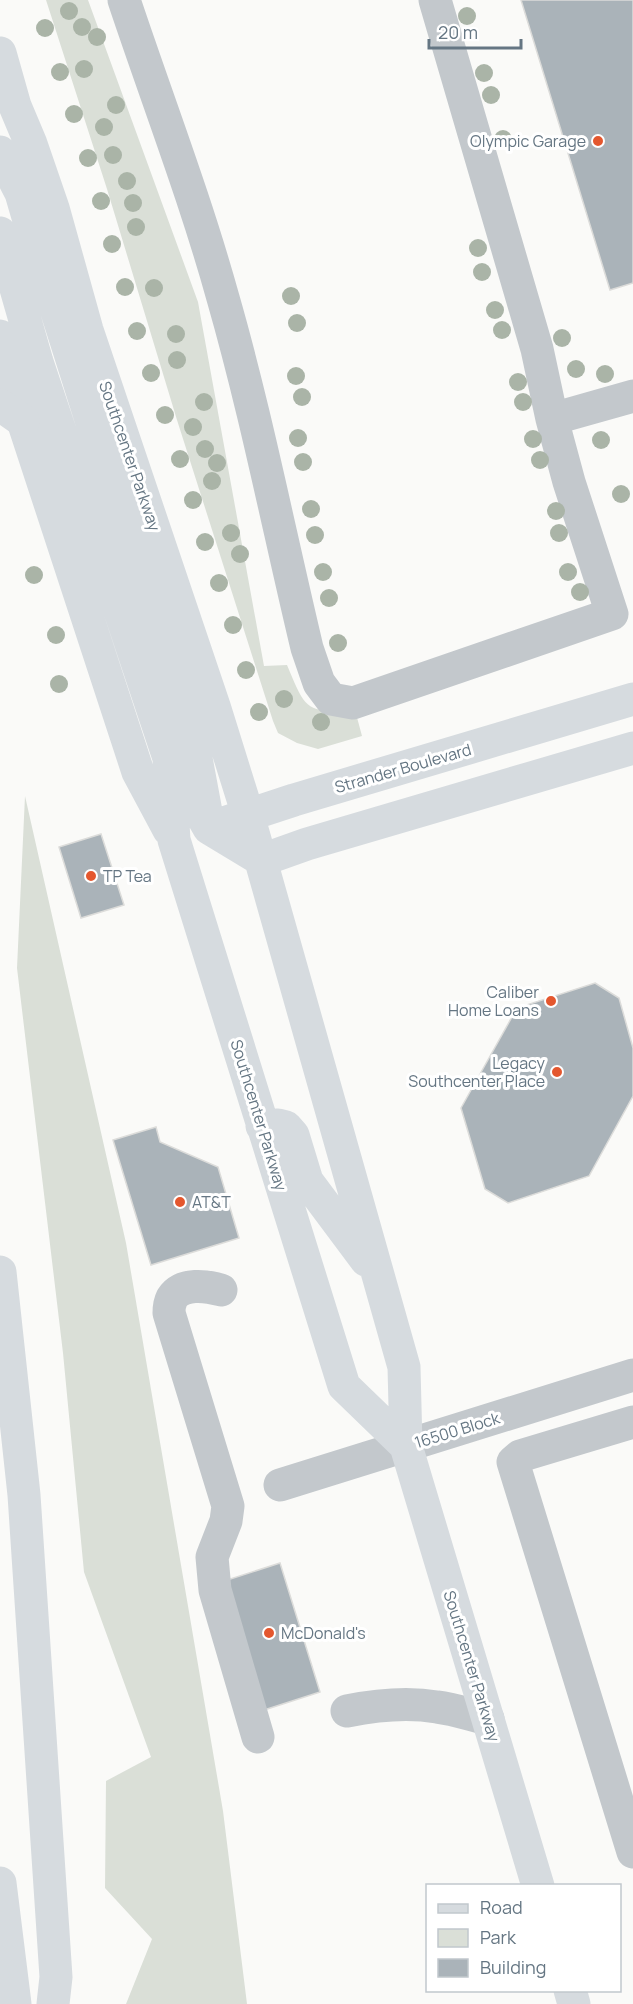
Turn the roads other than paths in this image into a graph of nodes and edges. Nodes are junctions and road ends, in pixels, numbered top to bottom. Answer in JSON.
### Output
{"nodes":[{"id":1,"x":124,"y":0,"type":"edge"},
{"id":2,"x":435,"y":0,"type":"edge"},
{"id":3,"x":0,"y":53,"type":"edge"},
{"id":4,"x":0,"y":132,"type":"edge"},
{"id":5,"x":15,"y":148,"type":"edge"},
{"id":6,"x":0,"y":233,"type":"edge"},
{"id":7,"x":0,"y":336,"type":"edge"},
{"id":8,"x":633,"y":396,"type":"edge"},
{"id":9,"x":11,"y":413,"type":"edge"},
{"id":10,"x":552,"y":419,"type":"junction"},
{"id":11,"x":633,"y":699,"type":"edge"},
{"id":12,"x":633,"y":748,"type":"edge"},
{"id":13,"x":169,"y":758,"type":"junction"},
{"id":14,"x":248,"y":815,"type":"junction"},
{"id":15,"x":209,"y":828,"type":"junction"},
{"id":16,"x":174,"y":840,"type":"junction"},
{"id":17,"x":262,"y":860,"type":"junction"},
{"id":18,"x":262,"y":1126,"type":"junction"},
{"id":19,"x":0,"y":1272,"type":"edge"},
{"id":20,"x":378,"y":1276,"type":"junction"},
{"id":21,"x":222,"y":1290,"type":"dead end"},
{"id":22,"x":633,"y":1376,"type":"edge"},
{"id":23,"x":633,"y":1422,"type":"edge"},
{"id":24,"x":406,"y":1446,"type":"junction"},
{"id":25,"x":280,"y":1485,"type":"dead end"},
{"id":26,"x":347,"y":1711,"type":"dead end"},
{"id":27,"x":488,"y":1719,"type":"junction"},
{"id":28,"x":258,"y":1737,"type":"dead end"},
{"id":29,"x":633,"y":1852,"type":"edge"},
{"id":30,"x":0,"y":1883,"type":"edge"},
{"id":31,"x":537,"y":1884,"type":"edge"},
{"id":32,"x":15,"y":2004,"type":"edge"},
{"id":33,"x":53,"y":2004,"type":"edge"}],
"edges":[{"from":1,"to":10,"type":"lane"},
{"from":2,"to":10,"type":"lane"},
{"from":3,"to":5,"type":"main road","name":"Southcenter Parkway"},
{"from":4,"to":5,"type":"main road"},
{"from":5,"to":14,"type":"main road","name":"Southcenter Parkway"},
{"from":5,"to":15,"type":"main road"},
{"from":6,"to":13,"type":"main road","name":"Southcenter Parkway"},
{"from":7,"to":9,"type":"main road"},
{"from":8,"to":10,"type":"lane"},
{"from":9,"to":16,"type":"main road"},
{"from":11,"to":14,"type":"main road","name":"Strander Boulevard"},
{"from":12,"to":17,"type":"main road"},
{"from":13,"to":15,"type":"main road","name":"Southcenter Parkway"},
{"from":13,"to":16,"type":"main road","name":"Southcenter Parkway"},
{"from":14,"to":15,"type":"main road","name":"Strander Boulevard"},
{"from":14,"to":17,"type":"main road","name":"Southcenter Parkway"},
{"from":15,"to":16,"type":"main road","name":"Strander Boulevard"},
{"from":15,"to":17,"type":"main road","name":"Southcenter Parkway"},
{"from":16,"to":18,"type":"main road","name":"Southcenter Parkway"},
{"from":17,"to":20,"type":"main road","name":"Southcenter Parkway"},
{"from":18,"to":20,"type":"main road"},
{"from":18,"to":24,"type":"main road","name":"Southcenter Parkway"},
{"from":19,"to":33,"type":"main road"},
{"from":20,"to":24,"type":"main road","name":"Southcenter Parkway"},
{"from":21,"to":28,"type":"lane"},
{"from":22,"to":24,"type":"lane","name":"16500 Block"},
{"from":23,"to":29,"type":"lane"},
{"from":24,"to":25,"type":"lane","name":"16500 Block"},
{"from":24,"to":27,"type":"main road","name":"Southcenter Parkway"},
{"from":26,"to":27,"type":"lane"},
{"from":27,"to":31,"type":"main road","name":"Southcenter Parkway"},
{"from":30,"to":32,"type":"main road"}]}
